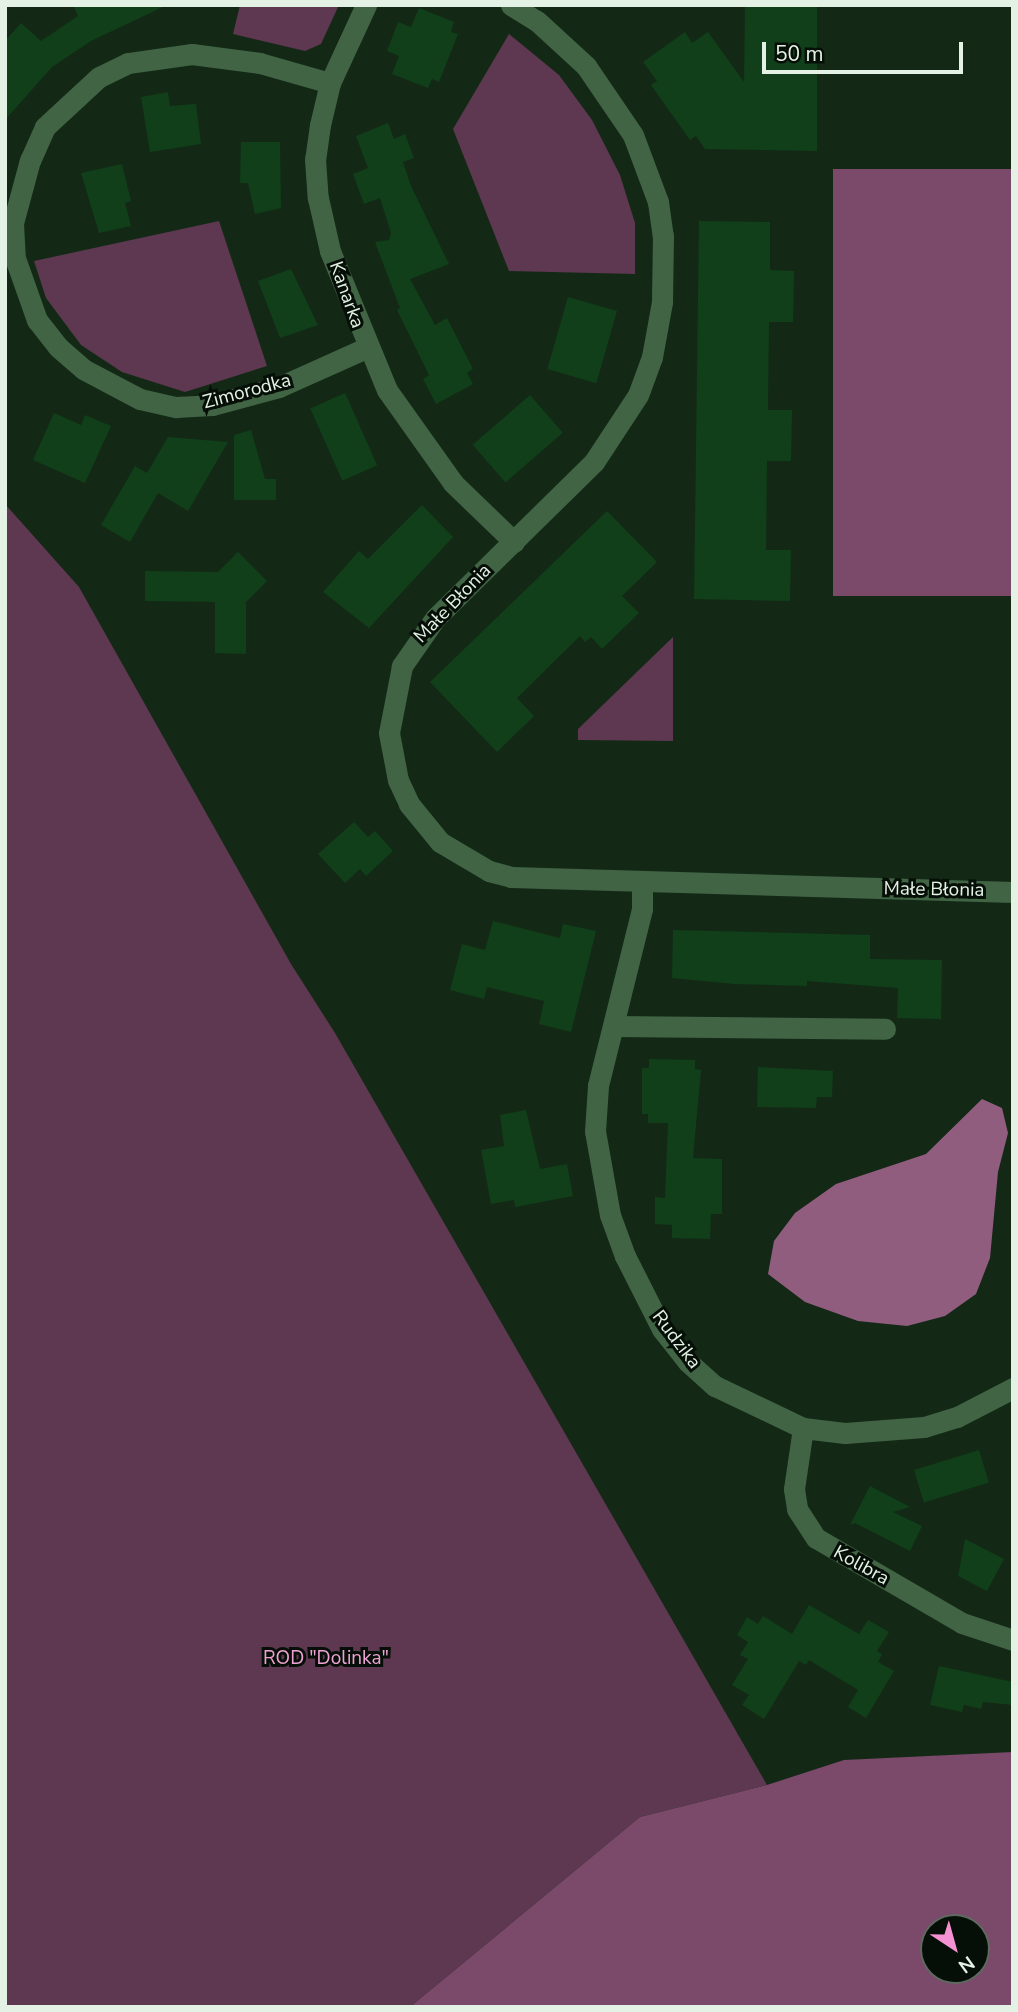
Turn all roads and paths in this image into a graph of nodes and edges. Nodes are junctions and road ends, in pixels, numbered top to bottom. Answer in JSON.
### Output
{"nodes":[{"id":1,"x":366,"y":5,"type":"edge"},
{"id":2,"x":511,"y":5,"type":"edge"},
{"id":3,"x":330,"y":83,"type":"junction"},
{"id":4,"x":366,"y":348,"type":"junction"},
{"id":5,"x":514,"y":542,"type":"junction"},
{"id":6,"x":642,"y":884,"type":"junction"},
{"id":7,"x":1013,"y":892,"type":"edge"},
{"id":8,"x":613,"y":1026,"type":"junction"},
{"id":9,"x":885,"y":1028,"type":"dead end"},
{"id":10,"x":1013,"y":1388,"type":"edge"},
{"id":11,"x":803,"y":1428,"type":"junction"},
{"id":12,"x":1013,"y":1640,"type":"edge"}],
"edges":[{"from":1,"to":3,"type":"street","name":"Kanarka"},
{"from":2,"to":5,"type":"street","name":"Małe Błonia"},
{"from":3,"to":4,"type":"street","name":"Kanarka"},
{"from":3,"to":4,"type":"street","name":"Zimorodka"},
{"from":4,"to":5,"type":"street","name":"Kanarka"},
{"from":5,"to":6,"type":"street","name":"Małe Błonia"},
{"from":6,"to":7,"type":"street","name":"Małe Błonia"},
{"from":6,"to":8,"type":"street","name":"Rudzika"},
{"from":8,"to":9,"type":"street"},
{"from":8,"to":11,"type":"street","name":"Rudzika"},
{"from":10,"to":11,"type":"street","name":"Rudzika"},
{"from":11,"to":12,"type":"street","name":"Kolibra"}]}
